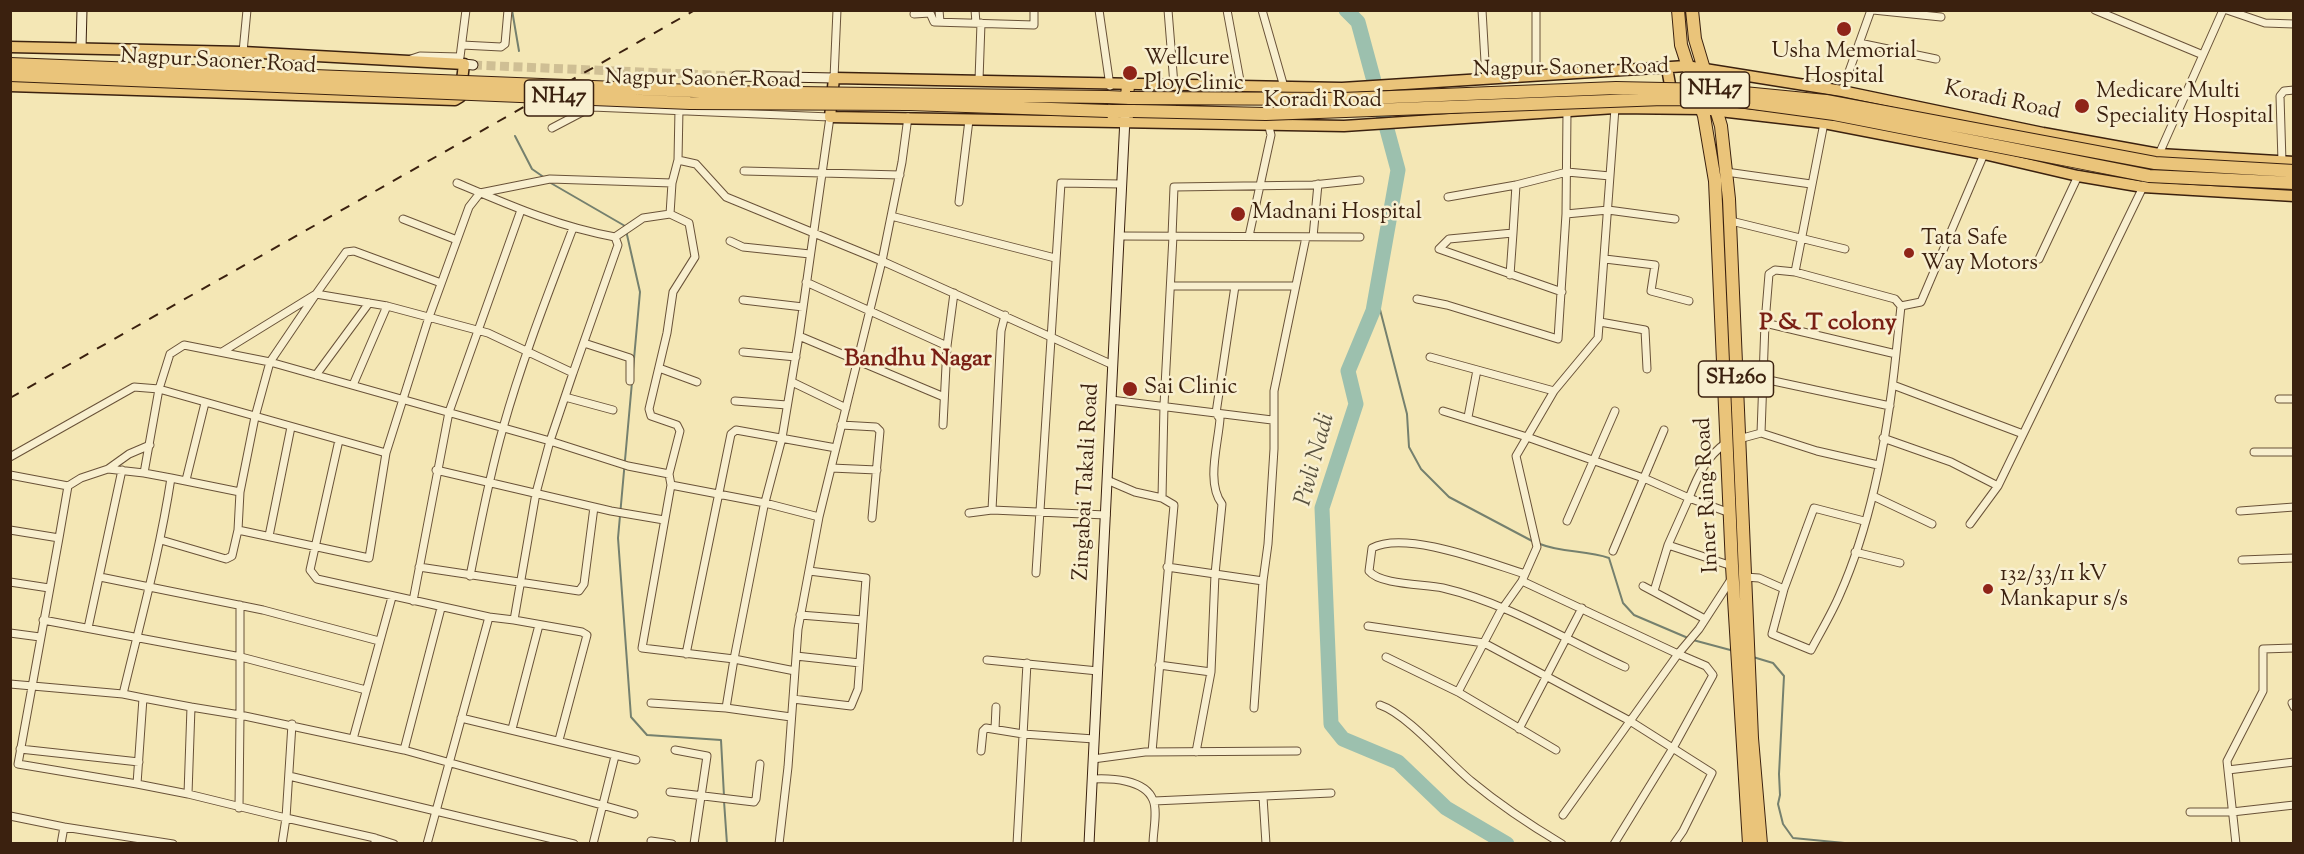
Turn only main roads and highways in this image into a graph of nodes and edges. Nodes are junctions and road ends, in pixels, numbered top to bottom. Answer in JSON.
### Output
{"nodes":[{"id":1,"x":1678,"y":10,"type":"edge"},
{"id":2,"x":1692,"y":10,"type":"edge"},
{"id":3,"x":10,"y":47,"type":"edge"},
{"id":4,"x":10,"y":64,"type":"edge"},
{"id":5,"x":1686,"y":66,"type":"junction"},
{"id":6,"x":1667,"y":68,"type":"junction"},
{"id":7,"x":1703,"y":68,"type":"junction"},
{"id":8,"x":10,"y":75,"type":"edge"},
{"id":9,"x":1446,"y":81,"type":"junction"},
{"id":10,"x":1128,"y":85,"type":"junction"},
{"id":11,"x":10,"y":86,"type":"edge"},
{"id":12,"x":1847,"y":92,"type":"junction"},
{"id":13,"x":1129,"y":98,"type":"junction"},
{"id":14,"x":1674,"y":108,"type":"junction"},
{"id":15,"x":1702,"y":109,"type":"junction"},
{"id":16,"x":1716,"y":110,"type":"junction"},
{"id":17,"x":1108,"y":111,"type":"joint"},
{"id":18,"x":1128,"y":115,"type":"junction"},
{"id":19,"x":1452,"y":117,"type":"junction"},
{"id":20,"x":1851,"y":128,"type":"junction"},
{"id":21,"x":2288,"y":162,"type":"edge"},
{"id":22,"x":2294,"y":171,"type":"edge"},
{"id":23,"x":2294,"y":183,"type":"edge"},
{"id":24,"x":2294,"y":196,"type":"edge"},
{"id":25,"x":1733,"y":440,"type":"junction"},
{"id":26,"x":1737,"y":573,"type":"junction"},
{"id":27,"x":1749,"y":843,"type":"edge"},
{"id":28,"x":1761,"y":843,"type":"edge"}],
"edges":[{"from":1,"to":5,"type":"highway","number":"SH260"},
{"from":2,"to":7,"type":"highway","number":"SH260"},
{"from":3,"to":11,"type":"main road"},
{"from":4,"to":13,"type":"highway","name":"Nagpur Saoner Road","number":"NH47","bridge":true},
{"from":5,"to":6,"type":"main road"},
{"from":5,"to":7,"type":"main road","number":"NH47"},
{"from":5,"to":15,"type":"highway","number":"SH260"},
{"from":6,"to":9,"type":"main road"},
{"from":6,"to":14,"type":"main road"},
{"from":7,"to":12,"type":"main road","name":"Koradi Road","number":"NH47"},
{"from":7,"to":16,"type":"highway","number":"SH260"},
{"from":8,"to":17,"type":"highway","name":"Nagpur Saoner Road","number":"NH47","bridge":true},
{"from":9,"to":10,"type":"main road"},
{"from":9,"to":19,"type":"main road"},
{"from":10,"to":13,"type":"highway"},
{"from":10,"to":18,"type":"main road","name":"Koradi Road"},
{"from":12,"to":20,"type":"main road"},
{"from":12,"to":21,"type":"main road","name":"Koradi Road","number":"NH47"},
{"from":13,"to":22,"type":"highway","name":"Nagpur Saoner Road","number":"NH47","bridge":true},
{"from":14,"to":15,"type":"main road","name":"Koradi Road"},
{"from":14,"to":19,"type":"main road","name":"Koradi Road"},
{"from":15,"to":16,"type":"main road","name":"Koradi Road"},
{"from":15,"to":25,"type":"highway","name":"Inner Ring Road","number":"SH260"},
{"from":16,"to":20,"type":"main road"},
{"from":16,"to":25,"type":"highway","name":"Inner Ring Road","number":"SH260"},
{"from":17,"to":18,"type":"highway","name":"Koradi Road","number":"NH47"},
{"from":18,"to":19,"type":"main road","name":"Koradi Road"},
{"from":18,"to":23,"type":"highway","name":"Nagpur Saoner Road","number":"NH47","bridge":true},
{"from":20,"to":24,"type":"main road"},
{"from":25,"to":26,"type":"highway","name":"Inner Ring Road","number":"SH260"},
{"from":25,"to":26,"type":"highway","name":"Inner Ring Road","number":"SH260"},
{"from":26,"to":27,"type":"highway","name":"Inner Ring Road","number":"SH260"},
{"from":26,"to":28,"type":"highway","name":"Inner Ring Road","number":"SH260"}]}
